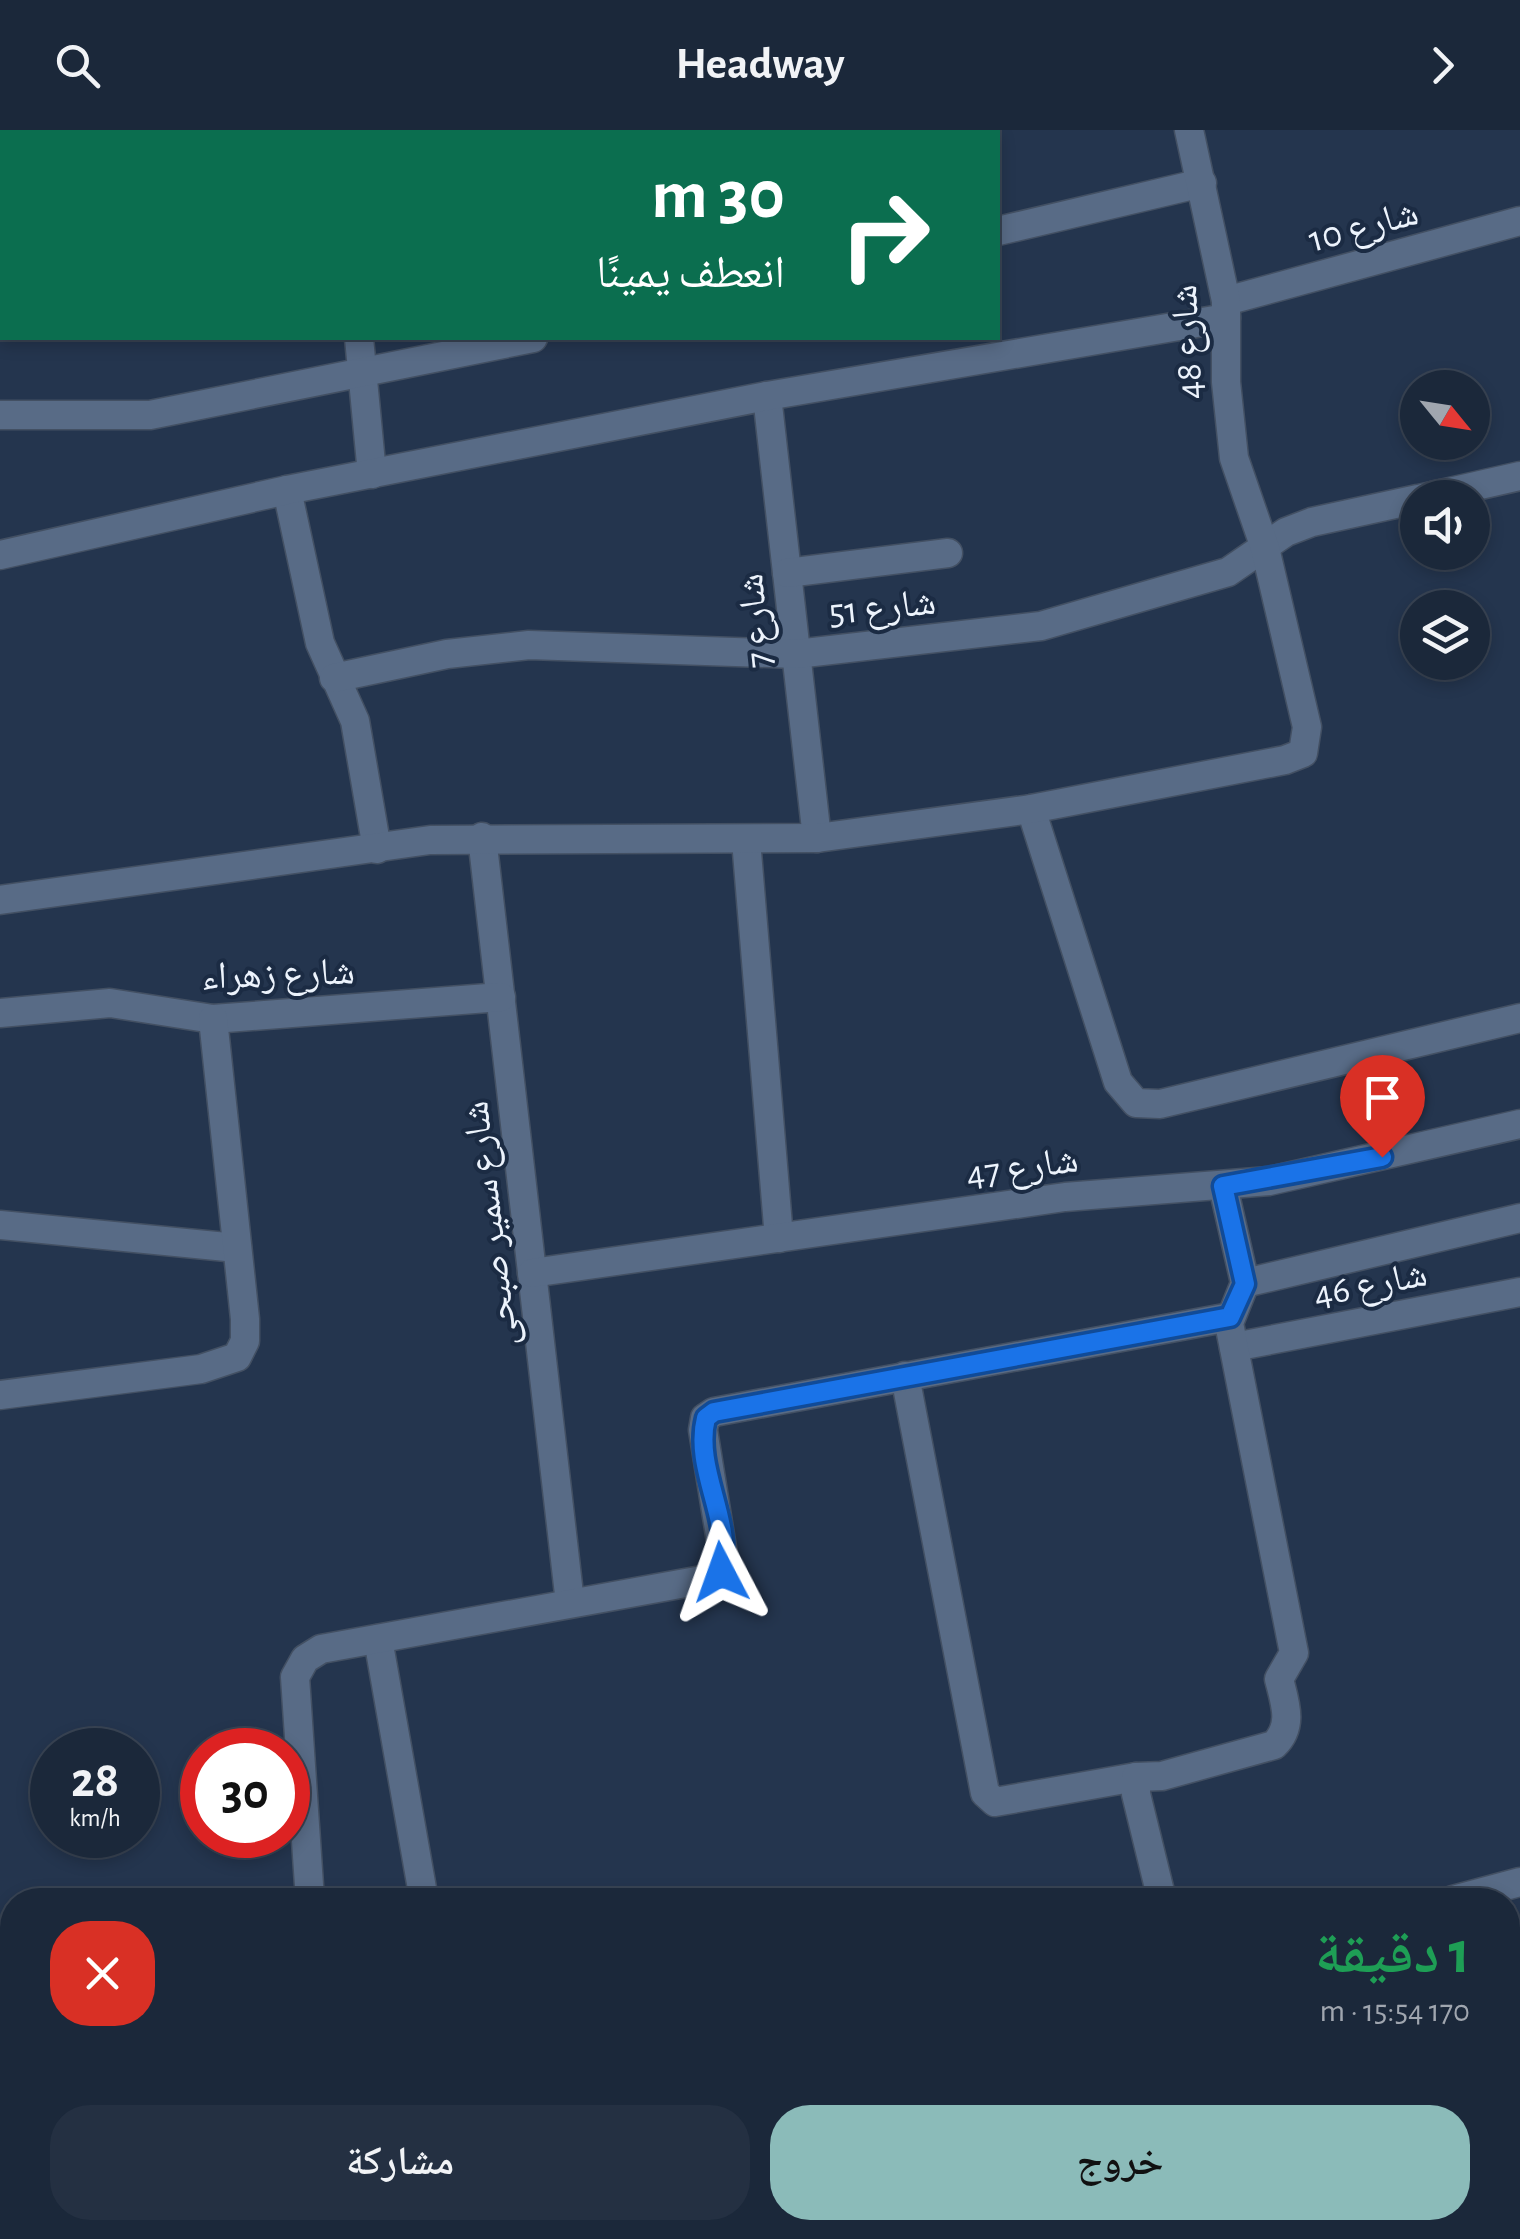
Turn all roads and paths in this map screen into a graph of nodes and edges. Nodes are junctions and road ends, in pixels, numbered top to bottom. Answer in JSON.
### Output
{"nodes":[{"id":1,"x":1189,"y":130,"type":"edge"},
{"id":2,"x":1202,"y":182,"type":"junction"},
{"id":3,"x":1520,"y":221,"type":"edge"},
{"id":4,"x":1000,"y":231,"type":"edge"},
{"id":5,"x":1226,"y":309,"type":"junction"},
{"id":6,"x":359,"y":340,"type":"edge"},
{"id":7,"x":523,"y":340,"type":"edge"},
{"id":8,"x":362,"y":373,"type":"junction"},
{"id":9,"x":767,"y":396,"type":"junction"},
{"id":10,"x":0,"y":415,"type":"edge"},
{"id":11,"x":372,"y":474,"type":"junction"},
{"id":12,"x":1520,"y":476,"type":"edge"},
{"id":13,"x":1490,"y":483,"type":"edge"},
{"id":14,"x":287,"y":490,"type":"junction"},
{"id":15,"x":1400,"y":502,"type":"edge"},
{"id":16,"x":1265,"y":548,"type":"junction"},
{"id":17,"x":948,"y":553,"type":"dead end"},
{"id":18,"x":0,"y":555,"type":"edge"},
{"id":19,"x":787,"y":573,"type":"junction"},
{"id":20,"x":796,"y":654,"type":"junction"},
{"id":21,"x":334,"y":678,"type":"junction"},
{"id":22,"x":1031,"y":809,"type":"junction"},
{"id":23,"x":482,"y":838,"type":"junction"},
{"id":24,"x":817,"y":838,"type":"junction"},
{"id":25,"x":746,"y":840,"type":"junction"},
{"id":26,"x":377,"y":849,"type":"junction"},
{"id":27,"x":0,"y":900,"type":"edge"},
{"id":28,"x":501,"y":997,"type":"junction"},
{"id":29,"x":0,"y":1013,"type":"edge"},
{"id":30,"x":213,"y":1018,"type":"junction"},
{"id":31,"x":1520,"y":1018,"type":"edge"},
{"id":32,"x":1520,"y":1124,"type":"edge"},
{"id":33,"x":1223,"y":1186,"type":"junction"},
{"id":34,"x":1520,"y":1218,"type":"edge"},
{"id":35,"x":0,"y":1226,"type":"edge"},
{"id":36,"x":779,"y":1238,"type":"junction"},
{"id":37,"x":236,"y":1248,"type":"junction"},
{"id":38,"x":532,"y":1273,"type":"junction"},
{"id":39,"x":1245,"y":1284,"type":"junction"},
{"id":40,"x":1520,"y":1292,"type":"edge"},
{"id":41,"x":1230,"y":1317,"type":"junction"},
{"id":42,"x":1234,"y":1347,"type":"junction"},
{"id":43,"x":904,"y":1376,"type":"junction"},
{"id":44,"x":0,"y":1396,"type":"edge"},
{"id":45,"x":570,"y":1603,"type":"junction"},
{"id":46,"x":378,"y":1639,"type":"junction"},
{"id":47,"x":1136,"y":1777,"type":"junction"},
{"id":48,"x":309,"y":1888,"type":"edge"},
{"id":49,"x":422,"y":1888,"type":"edge"},
{"id":50,"x":1159,"y":1888,"type":"edge"}],
"edges":[{"from":1,"to":2,"type":"street","name":"شارع 48"},
{"from":2,"to":4,"type":"street"},
{"from":2,"to":5,"type":"street","name":"شارع 48"},
{"from":3,"to":5,"type":"street","name":"شارع 10"},
{"from":5,"to":9,"type":"street","name":"شارع 10"},
{"from":5,"to":16,"type":"street","name":"شارع 48"},
{"from":6,"to":8,"type":"street"},
{"from":7,"to":8,"type":"street"},
{"from":8,"to":10,"type":"street"},
{"from":8,"to":11,"type":"street"},
{"from":9,"to":11,"type":"street","name":"شارع 10"},
{"from":9,"to":19,"type":"street","name":"شارع 7"},
{"from":11,"to":14,"type":"street","name":"شارع 10"},
{"from":12,"to":13,"type":"street","name":"شارع 51"},
{"from":14,"to":18,"type":"street","name":"شارع 10"},
{"from":14,"to":21,"type":"street"},
{"from":15,"to":16,"type":"street","name":"شارع 51"},
{"from":16,"to":20,"type":"street","name":"شارع 51"},
{"from":16,"to":22,"type":"street","name":"شارع 48"},
{"from":17,"to":19,"type":"street"},
{"from":19,"to":20,"type":"street","name":"شارع 7"},
{"from":20,"to":21,"type":"street","name":"شارع 51"},
{"from":20,"to":24,"type":"street","name":"شارع 7"},
{"from":21,"to":26,"type":"street"},
{"from":22,"to":24,"type":"street"},
{"from":22,"to":31,"type":"street"},
{"from":23,"to":25,"type":"street"},
{"from":23,"to":26,"type":"street"},
{"from":23,"to":28,"type":"street","name":"شارع سمير صبحى"},
{"from":24,"to":25,"type":"street"},
{"from":25,"to":36,"type":"street"},
{"from":26,"to":27,"type":"street"},
{"from":28,"to":30,"type":"street","name":"شارع زهراء"},
{"from":28,"to":38,"type":"street","name":"شارع سمير صبحى"},
{"from":29,"to":30,"type":"street","name":"شارع زهراء"},
{"from":30,"to":37,"type":"street"},
{"from":32,"to":33,"type":"street","name":"شارع 47"},
{"from":33,"to":36,"type":"street","name":"شارع 47"},
{"from":33,"to":39,"type":"street"},
{"from":34,"to":39,"type":"street"},
{"from":35,"to":37,"type":"street"},
{"from":36,"to":38,"type":"street","name":"شارع 47"},
{"from":37,"to":44,"type":"street"},
{"from":38,"to":45,"type":"street","name":"شارع سمير صبحى"},
{"from":39,"to":41,"type":"street"},
{"from":40,"to":42,"type":"street","name":"شارع 46"},
{"from":41,"to":42,"type":"street"},
{"from":41,"to":43,"type":"street"},
{"from":42,"to":47,"type":"street"},
{"from":43,"to":45,"type":"street"},
{"from":43,"to":47,"type":"street"},
{"from":45,"to":46,"type":"street"},
{"from":46,"to":48,"type":"street"},
{"from":46,"to":49,"type":"street"},
{"from":47,"to":50,"type":"street"}]}
